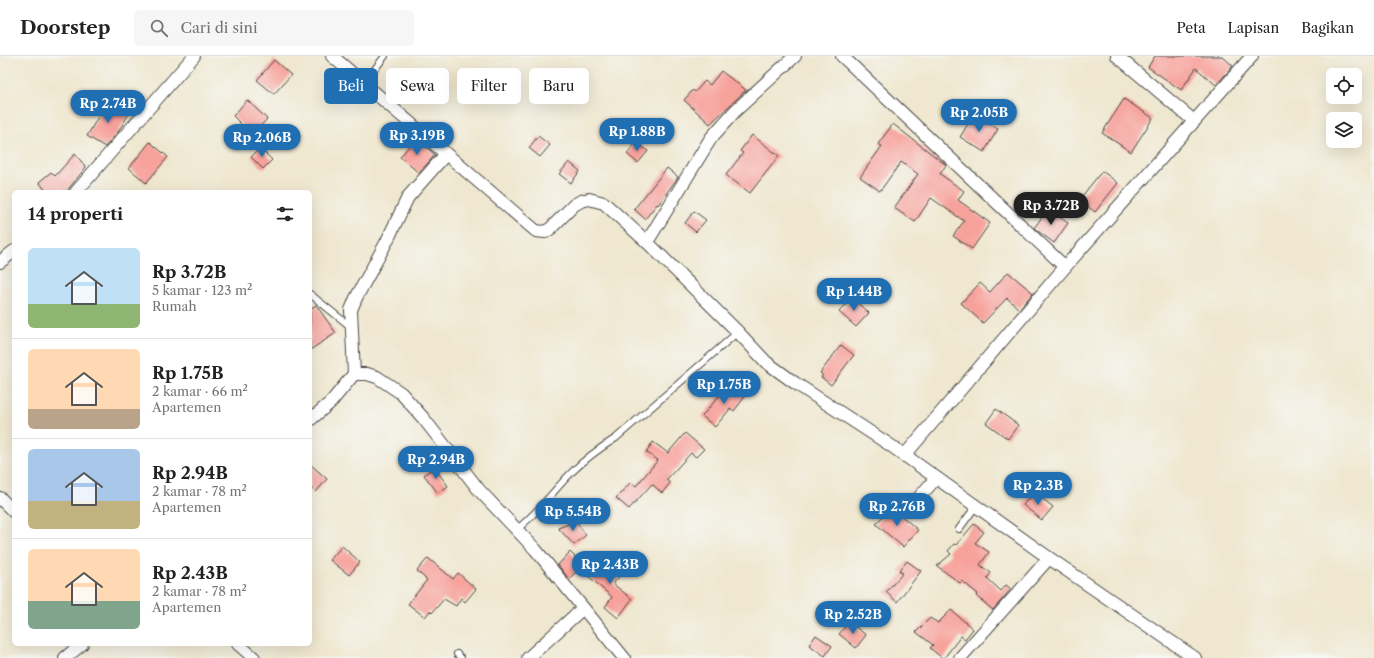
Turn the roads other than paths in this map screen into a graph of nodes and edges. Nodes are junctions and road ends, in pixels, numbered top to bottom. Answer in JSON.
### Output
{"nodes":[{"id":1,"x":194,"y":56,"type":"edge"},
{"id":2,"x":332,"y":56,"type":"edge"},
{"id":3,"x":385,"y":56,"type":"edge"},
{"id":4,"x":795,"y":56,"type":"edge"},
{"id":5,"x":842,"y":56,"type":"edge"},
{"id":6,"x":1117,"y":56,"type":"edge"},
{"id":7,"x":1244,"y":59,"type":"edge"},
{"id":8,"x":346,"y":68,"type":"edge"},
{"id":9,"x":376,"y":68,"type":"edge"},
{"id":10,"x":378,"y":95,"type":"edge"},
{"id":11,"x":1194,"y":121,"type":"junction"},
{"id":12,"x":446,"y":154,"type":"junction"},
{"id":13,"x":78,"y":190,"type":"edge"},
{"id":14,"x":647,"y":242,"type":"junction"},
{"id":15,"x":12,"y":253,"type":"edge"},
{"id":16,"x":0,"y":262,"type":"edge"},
{"id":17,"x":1065,"y":266,"type":"junction"},
{"id":18,"x":312,"y":296,"type":"edge"},
{"id":19,"x":351,"y":327,"type":"junction"},
{"id":20,"x":738,"y":332,"type":"junction"},
{"id":21,"x":354,"y":374,"type":"junction"},
{"id":22,"x":312,"y":418,"type":"edge"},
{"id":23,"x":904,"y":456,"type":"junction"},
{"id":24,"x":936,"y":478,"type":"junction"},
{"id":25,"x":0,"y":498,"type":"edge"},
{"id":26,"x":976,"y":506,"type":"junction"},
{"id":27,"x":909,"y":509,"type":"dead end"},
{"id":28,"x":12,"y":510,"type":"edge"},
{"id":29,"x":959,"y":529,"type":"dead end"},
{"id":30,"x":515,"y":530,"type":"junction"},
{"id":31,"x":1049,"y":558,"type":"junction"},
{"id":32,"x":583,"y":608,"type":"junction"},
{"id":33,"x":80,"y":646,"type":"edge"},
{"id":34,"x":240,"y":646,"type":"edge"},
{"id":35,"x":65,"y":658,"type":"edge"},
{"id":36,"x":254,"y":658,"type":"edge"},
{"id":37,"x":528,"y":658,"type":"edge"},
{"id":38,"x":624,"y":658,"type":"edge"},
{"id":39,"x":960,"y":658,"type":"edge"},
{"id":40,"x":1195,"y":658,"type":"edge"}],
"edges":[{"from":1,"to":13,"type":"street"},
{"from":2,"to":8,"type":"street"},
{"from":3,"to":9,"type":"lane"},
{"from":4,"to":14,"type":"street"},
{"from":5,"to":17,"type":"street"},
{"from":6,"to":11,"type":"street"},
{"from":7,"to":11,"type":"street"},
{"from":10,"to":12,"type":"street"},
{"from":11,"to":17,"type":"street"},
{"from":12,"to":14,"type":"street"},
{"from":12,"to":19,"type":"street"},
{"from":14,"to":20,"type":"street"},
{"from":15,"to":16,"type":"street"},
{"from":17,"to":23,"type":"street"},
{"from":18,"to":19,"type":"lane"},
{"from":19,"to":21,"type":"street"},
{"from":20,"to":23,"type":"street"},
{"from":20,"to":30,"type":"lane"},
{"from":21,"to":22,"type":"street"},
{"from":21,"to":30,"type":"street"},
{"from":23,"to":24,"type":"street"},
{"from":24,"to":26,"type":"street"},
{"from":24,"to":27,"type":"street"},
{"from":25,"to":28,"type":"street"},
{"from":26,"to":29,"type":"lane"},
{"from":26,"to":31,"type":"street"},
{"from":30,"to":32,"type":"street"},
{"from":31,"to":39,"type":"street"},
{"from":31,"to":40,"type":"street"},
{"from":32,"to":37,"type":"street"},
{"from":32,"to":38,"type":"street"},
{"from":33,"to":35,"type":"street"},
{"from":34,"to":36,"type":"street"}]}
